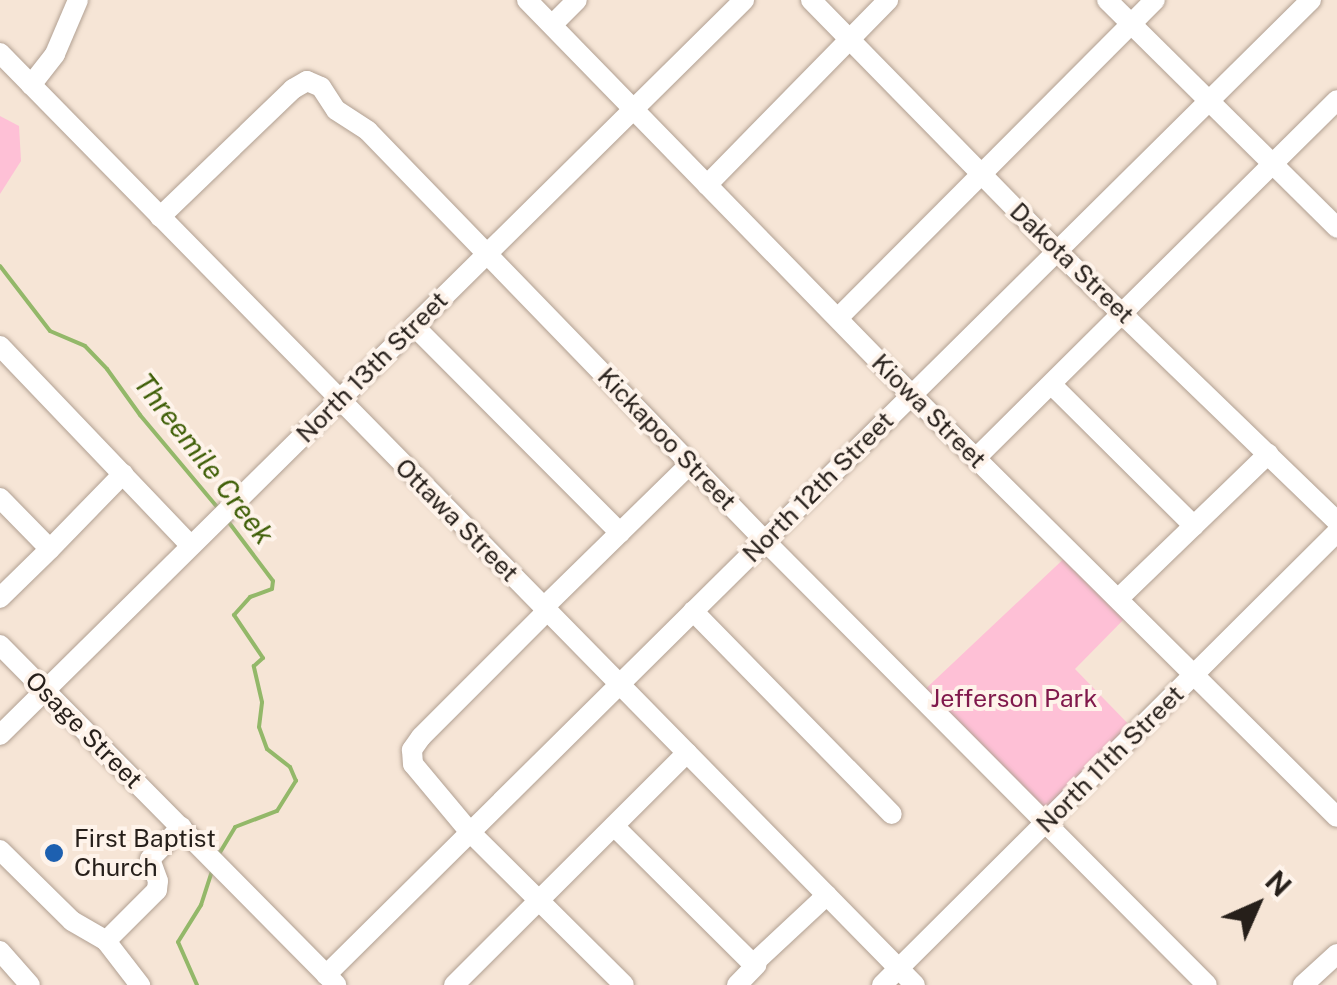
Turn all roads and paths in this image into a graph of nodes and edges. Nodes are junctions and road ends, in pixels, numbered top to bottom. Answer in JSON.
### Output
{"nodes":[{"id":1,"x":78,"y":0,"type":"edge"},
{"id":2,"x":527,"y":0,"type":"edge"},
{"id":3,"x":577,"y":0,"type":"edge"},
{"id":4,"x":744,"y":0,"type":"edge"},
{"id":5,"x":811,"y":0,"type":"edge"},
{"id":6,"x":888,"y":0,"type":"edge"},
{"id":7,"x":1107,"y":0,"type":"edge"},
{"id":8,"x":1155,"y":0,"type":"edge"},
{"id":9,"x":1311,"y":0,"type":"edge"},
{"id":10,"x":1131,"y":24,"type":"junction"},
{"id":11,"x":552,"y":25,"type":"junction"},
{"id":12,"x":849,"y":40,"type":"junction"},
{"id":13,"x":0,"y":53,"type":"edge"},
{"id":14,"x":31,"y":85,"type":"junction"},
{"id":15,"x":1337,"y":100,"type":"edge"},
{"id":16,"x":1210,"y":102,"type":"junction"},
{"id":17,"x":635,"y":108,"type":"junction"},
{"id":18,"x":1272,"y":164,"type":"junction"},
{"id":19,"x":982,"y":174,"type":"junction"},
{"id":20,"x":707,"y":185,"type":"junction"},
{"id":21,"x":160,"y":217,"type":"junction"},
{"id":22,"x":1337,"y":228,"type":"edge"},
{"id":23,"x":1058,"y":252,"type":"junction"},
{"id":24,"x":486,"y":254,"type":"junction"},
{"id":25,"x":1125,"y":314,"type":"junction"},
{"id":26,"x":838,"y":318,"type":"junction"},
{"id":27,"x":414,"y":326,"type":"junction"},
{"id":28,"x":0,"y":346,"type":"edge"},
{"id":29,"x":1052,"y":385,"type":"junction"},
{"id":30,"x":911,"y":394,"type":"junction"},
{"id":31,"x":338,"y":400,"type":"junction"},
{"id":32,"x":1268,"y":454,"type":"junction"},
{"id":33,"x":976,"y":458,"type":"junction"},
{"id":34,"x":690,"y":464,"type":"junction"},
{"id":35,"x":123,"y":474,"type":"junction"},
{"id":36,"x":0,"y":498,"type":"edge"},
{"id":37,"x":1337,"y":521,"type":"edge"},
{"id":38,"x":1194,"y":526,"type":"junction"},
{"id":39,"x":1337,"y":532,"type":"edge"},
{"id":40,"x":620,"y":533,"type":"junction"},
{"id":41,"x":765,"y":541,"type":"junction"},
{"id":42,"x":190,"y":545,"type":"junction"},
{"id":43,"x":50,"y":549,"type":"junction"},
{"id":44,"x":0,"y":598,"type":"edge"},
{"id":45,"x":1118,"y":599,"type":"junction"},
{"id":46,"x":545,"y":610,"type":"junction"},
{"id":47,"x":693,"y":612,"type":"junction"},
{"id":48,"x":0,"y":645,"type":"edge"},
{"id":49,"x":1196,"y":674,"type":"junction"},
{"id":50,"x":619,"y":684,"type":"junction"},
{"id":51,"x":44,"y":691,"type":"junction"},
{"id":52,"x":0,"y":734,"type":"edge"},
{"id":53,"x":687,"y":753,"type":"junction"},
{"id":54,"x":892,"y":814,"type":"dead end"},
{"id":55,"x":1337,"y":817,"type":"edge"},
{"id":56,"x":1046,"y":824,"type":"junction"},
{"id":57,"x":614,"y":826,"type":"junction"},
{"id":58,"x":470,"y":831,"type":"junction"},
{"id":59,"x":186,"y":832,"type":"junction"},
{"id":60,"x":0,"y":850,"type":"edge"},
{"id":61,"x":826,"y":896,"type":"junction"},
{"id":62,"x":538,"y":900,"type":"junction"},
{"id":63,"x":106,"y":940,"type":"junction"},
{"id":64,"x":0,"y":951,"type":"edge"},
{"id":65,"x":1337,"y":954,"type":"edge"},
{"id":66,"x":756,"y":964,"type":"junction"},
{"id":67,"x":899,"y":969,"type":"junction"},
{"id":68,"x":331,"y":980,"type":"edge"},
{"id":69,"x":468,"y":981,"type":"edge"},
{"id":70,"x":30,"y":985,"type":"edge"},
{"id":71,"x":140,"y":985,"type":"edge"},
{"id":72,"x":624,"y":985,"type":"edge"},
{"id":73,"x":737,"y":985,"type":"edge"},
{"id":74,"x":882,"y":985,"type":"edge"},
{"id":75,"x":914,"y":985,"type":"edge"},
{"id":76,"x":1207,"y":985,"type":"edge"},
{"id":77,"x":1303,"y":985,"type":"edge"}],
"edges":[{"from":1,"to":14,"type":"street"},
{"from":2,"to":11,"type":"street","name":"Kiowa Street"},
{"from":3,"to":11,"type":"street"},
{"from":4,"to":17,"type":"street","name":"North 13th Street"},
{"from":5,"to":12,"type":"street","name":"Dakota Street"},
{"from":6,"to":12,"type":"street"},
{"from":7,"to":10,"type":"street"},
{"from":8,"to":10,"type":"street"},
{"from":9,"to":16,"type":"street","name":"North 12th Street"},
{"from":10,"to":16,"type":"street"},
{"from":10,"to":19,"type":"street"},
{"from":11,"to":17,"type":"street","name":"Kiowa Street"},
{"from":12,"to":19,"type":"street","name":"Dakota Street"},
{"from":12,"to":20,"type":"street"},
{"from":13,"to":14,"type":"street","name":"Ottawa Street"},
{"from":14,"to":21,"type":"street","name":"Ottawa Street"},
{"from":15,"to":18,"type":"street"},
{"from":16,"to":18,"type":"street"},
{"from":16,"to":23,"type":"street","name":"North 12th Street"},
{"from":17,"to":20,"type":"street","name":"Kiowa Street"},
{"from":17,"to":24,"type":"street","name":"North 13th Street"},
{"from":18,"to":22,"type":"street"},
{"from":18,"to":25,"type":"street"},
{"from":19,"to":23,"type":"street","name":"Dakota Street"},
{"from":19,"to":26,"type":"street"},
{"from":20,"to":26,"type":"street","name":"Kiowa Street"},
{"from":21,"to":24,"type":"street","name":"Kickapoo Street"},
{"from":21,"to":31,"type":"street","name":"Ottawa Street"},
{"from":23,"to":25,"type":"street","name":"Dakota Street"},
{"from":23,"to":30,"type":"street","name":"North 12th Street"},
{"from":24,"to":27,"type":"street","name":"North 13th Street"},
{"from":24,"to":34,"type":"street","name":"Kickapoo Street"},
{"from":25,"to":29,"type":"street"},
{"from":25,"to":32,"type":"street","name":"Dakota Street"},
{"from":26,"to":30,"type":"street","name":"Kiowa Street"},
{"from":27,"to":31,"type":"street","name":"North 13th Street"},
{"from":27,"to":40,"type":"street"},
{"from":28,"to":35,"type":"street"},
{"from":29,"to":33,"type":"street"},
{"from":29,"to":38,"type":"street"},
{"from":30,"to":33,"type":"street","name":"Kiowa Street"},
{"from":30,"to":41,"type":"street","name":"North 12th Street"},
{"from":31,"to":42,"type":"street","name":"North 13th Street"},
{"from":31,"to":46,"type":"street","name":"Ottawa Street"},
{"from":32,"to":37,"type":"street","name":"Dakota Street"},
{"from":32,"to":38,"type":"street"},
{"from":33,"to":45,"type":"street","name":"Kiowa Street"},
{"from":34,"to":40,"type":"street"},
{"from":34,"to":41,"type":"street","name":"Kickapoo Street"},
{"from":35,"to":42,"type":"street"},
{"from":35,"to":43,"type":"street"},
{"from":36,"to":43,"type":"street"},
{"from":38,"to":45,"type":"street"},
{"from":39,"to":49,"type":"street","name":"North 11th Street"},
{"from":40,"to":46,"type":"street"},
{"from":41,"to":47,"type":"street","name":"North 12th Street"},
{"from":41,"to":56,"type":"street","name":"Kickapoo Street"},
{"from":42,"to":51,"type":"street","name":"North 13th Street"},
{"from":43,"to":44,"type":"street"},
{"from":45,"to":49,"type":"street","name":"Kiowa Street"},
{"from":46,"to":50,"type":"street","name":"Ottawa Street"},
{"from":46,"to":58,"type":"street"},
{"from":47,"to":50,"type":"street","name":"North 12th Street"},
{"from":47,"to":54,"type":"street"},
{"from":48,"to":51,"type":"street","name":"Osage Street"},
{"from":49,"to":55,"type":"street","name":"Kiowa Street"},
{"from":49,"to":56,"type":"street","name":"North 11th Street"},
{"from":50,"to":53,"type":"street","name":"Ottawa Street"},
{"from":50,"to":58,"type":"street","name":"North 12th Street"},
{"from":51,"to":52,"type":"street","name":"North 13th Street"},
{"from":51,"to":59,"type":"street","name":"Osage Street"},
{"from":53,"to":57,"type":"street"},
{"from":53,"to":61,"type":"street","name":"Ottawa Street"},
{"from":56,"to":67,"type":"street","name":"North 11th Street"},
{"from":56,"to":76,"type":"street","name":"Kickapoo Street"},
{"from":57,"to":62,"type":"street"},
{"from":57,"to":66,"type":"street"},
{"from":58,"to":62,"type":"street"},
{"from":58,"to":68,"type":"street","name":"North 12th Street"},
{"from":59,"to":63,"type":"street"},
{"from":59,"to":68,"type":"street","name":"Osage Street"},
{"from":60,"to":63,"type":"street"},
{"from":61,"to":66,"type":"street"},
{"from":61,"to":67,"type":"street","name":"Ottawa Street"},
{"from":62,"to":69,"type":"street"},
{"from":62,"to":72,"type":"street"},
{"from":63,"to":71,"type":"street"},
{"from":64,"to":70,"type":"street"},
{"from":65,"to":77,"type":"street"},
{"from":66,"to":73,"type":"street"},
{"from":67,"to":74,"type":"street","name":"North 11th Street"},
{"from":67,"to":75,"type":"street","name":"Ottawa Street"}]}
